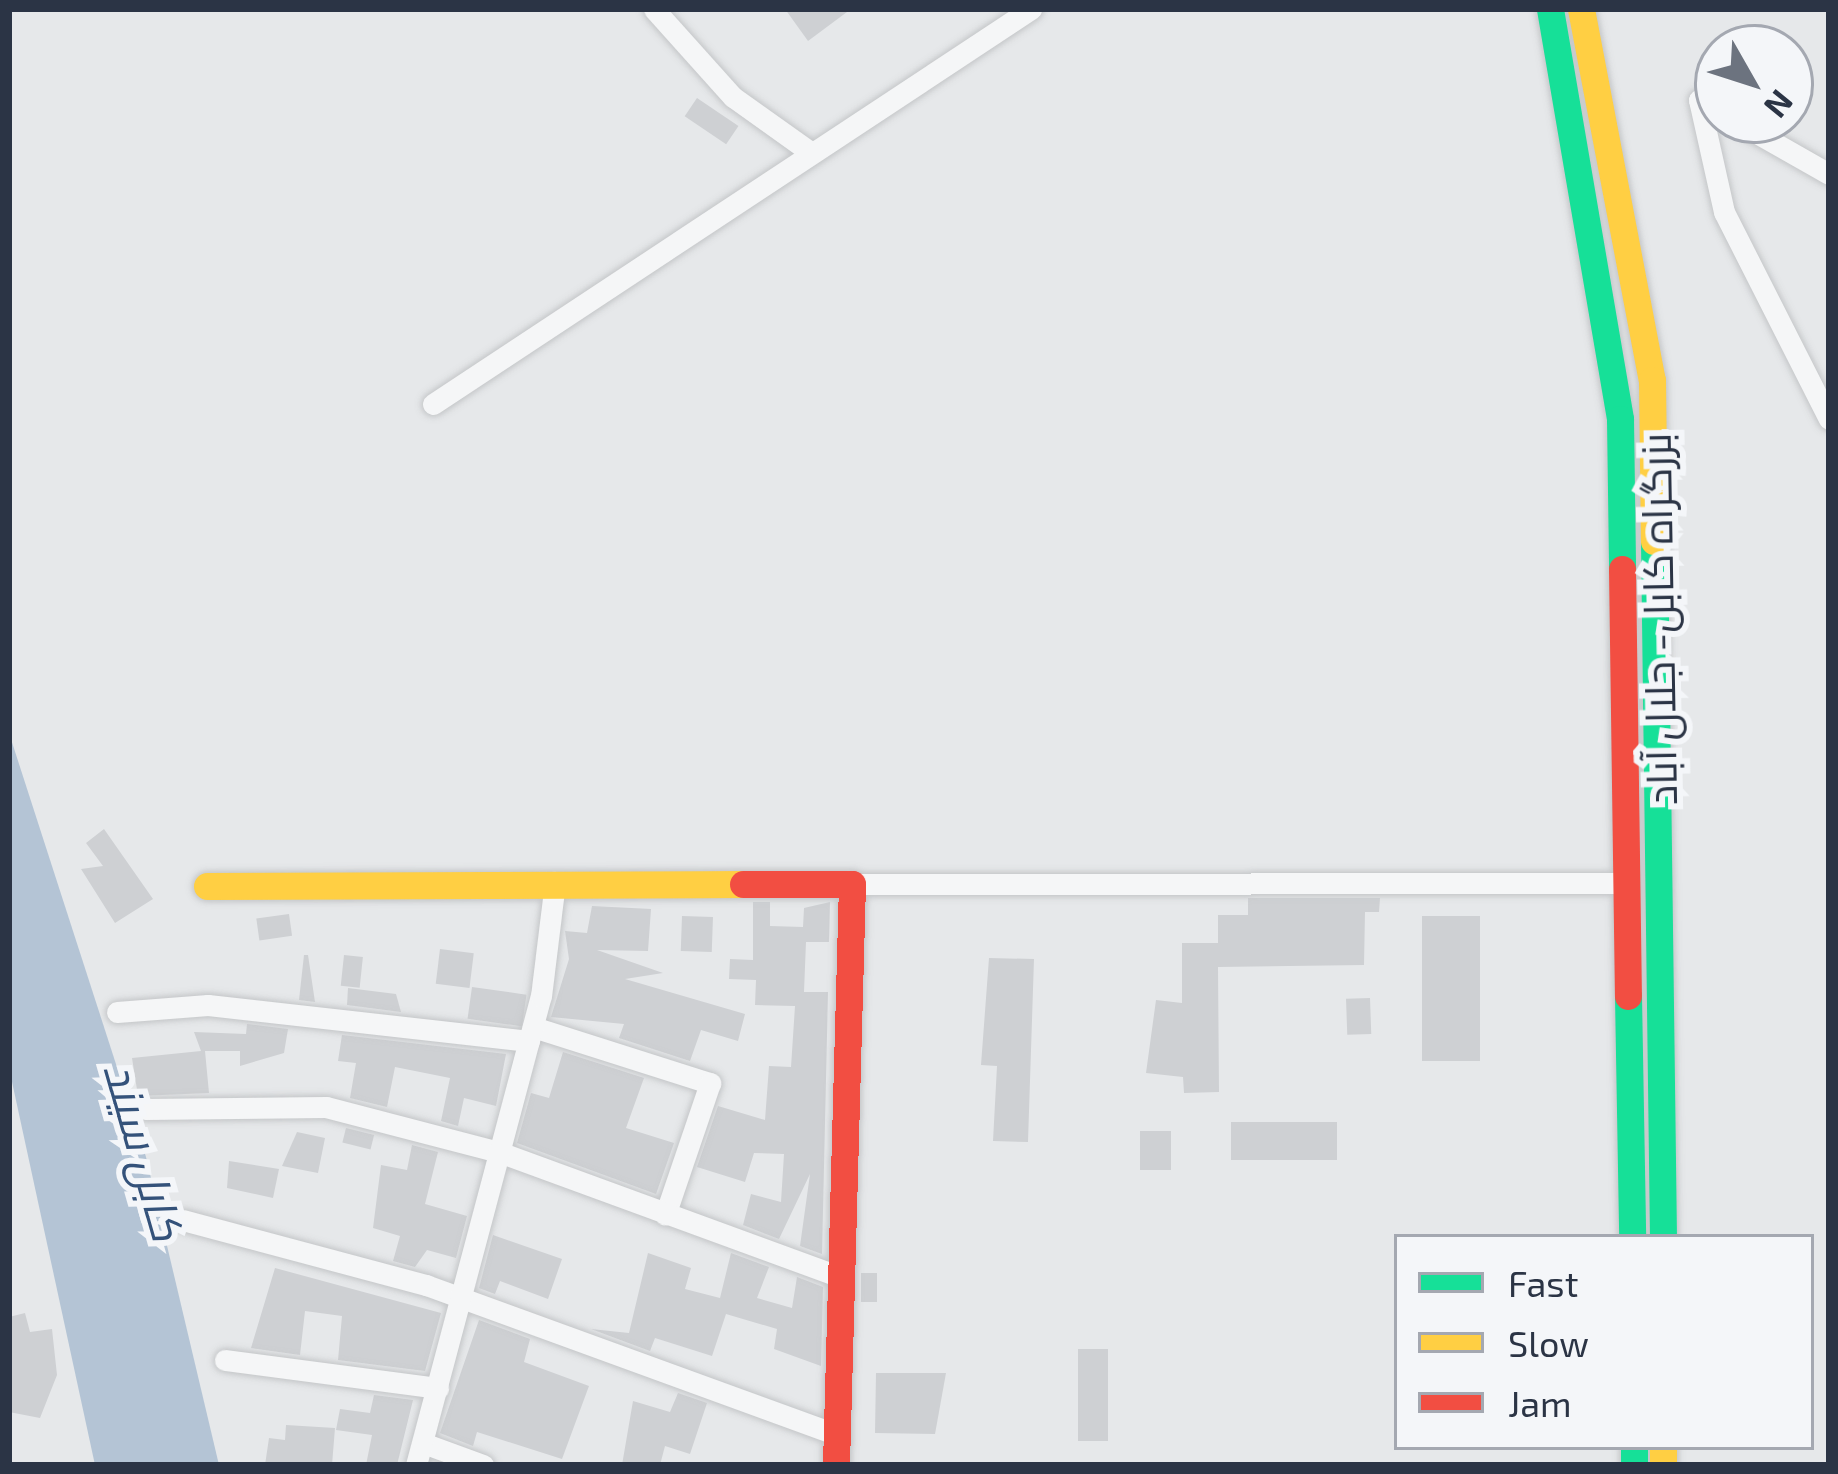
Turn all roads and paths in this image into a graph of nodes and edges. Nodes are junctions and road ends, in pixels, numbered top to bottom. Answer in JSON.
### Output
{"nodes":[{"id":1,"x":654,"y":9,"type":"edge"},
{"id":2,"x":1031,"y":9,"type":"edge"},
{"id":3,"x":1550,"y":9,"type":"edge"},
{"id":4,"x":1581,"y":9,"type":"edge"},
{"id":5,"x":1709,"y":144,"type":"edge"},
{"id":6,"x":1776,"y":144,"type":"edge"},
{"id":7,"x":810,"y":152,"type":"junction"},
{"id":8,"x":1829,"y":174,"type":"edge"},
{"id":9,"x":433,"y":404,"type":"dead end"},
{"id":10,"x":1829,"y":419,"type":"edge"},
{"id":11,"x":555,"y":882,"type":"junction"},
{"id":12,"x":1628,"y":883,"type":"junction"},
{"id":13,"x":852,"y":884,"type":"junction"},
{"id":14,"x":207,"y":886,"type":"dead end"},
{"id":15,"x":118,"y":1012,"type":"dead end"},
{"id":16,"x":531,"y":1034,"type":"junction"},
{"id":17,"x":145,"y":1109,"type":"dead end"},
{"id":18,"x":499,"y":1152,"type":"junction"},
{"id":19,"x":665,"y":1215,"type":"junction"},
{"id":20,"x":183,"y":1220,"type":"dead end"},
{"id":21,"x":1632,"y":1234,"type":"edge"},
{"id":22,"x":1663,"y":1234,"type":"edge"},
{"id":23,"x":843,"y":1278,"type":"junction"},
{"id":24,"x":459,"y":1297,"type":"junction"},
{"id":25,"x":225,"y":1360,"type":"dead end"},
{"id":26,"x":438,"y":1388,"type":"junction"},
{"id":27,"x":835,"y":1434,"type":"junction"},
{"id":28,"x":419,"y":1454,"type":"edge"},
{"id":29,"x":483,"y":1465,"type":"edge"},
{"id":30,"x":836,"y":1465,"type":"edge"}],
"edges":[{"from":1,"to":7,"type":"street"},
{"from":2,"to":7,"type":"street"},
{"from":3,"to":12,"type":"main road","name":"بزرگراه کابل- جلال آباد"},
{"from":4,"to":22,"type":"main road","name":"بزرگراه کابل- جلال آباد"},
{"from":5,"to":10,"type":"street"},
{"from":6,"to":8,"type":"street"},
{"from":7,"to":9,"type":"street"},
{"from":11,"to":13,"type":"main road"},
{"from":11,"to":14,"type":"main road"},
{"from":11,"to":16,"type":"street"},
{"from":12,"to":13,"type":"street"},
{"from":12,"to":21,"type":"main road","name":"بزرگراه کابل- جلال آباد"},
{"from":13,"to":23,"type":"main road"},
{"from":15,"to":16,"type":"street"},
{"from":16,"to":18,"type":"street"},
{"from":16,"to":19,"type":"street"},
{"from":17,"to":18,"type":"street"},
{"from":18,"to":19,"type":"street"},
{"from":18,"to":24,"type":"street"},
{"from":19,"to":23,"type":"street"},
{"from":20,"to":24,"type":"street"},
{"from":23,"to":27,"type":"main road"},
{"from":24,"to":26,"type":"street"},
{"from":24,"to":27,"type":"street"},
{"from":25,"to":26,"type":"street"},
{"from":26,"to":28,"type":"street"},
{"from":27,"to":30,"type":"main road"},
{"from":28,"to":29,"type":"street"}]}
